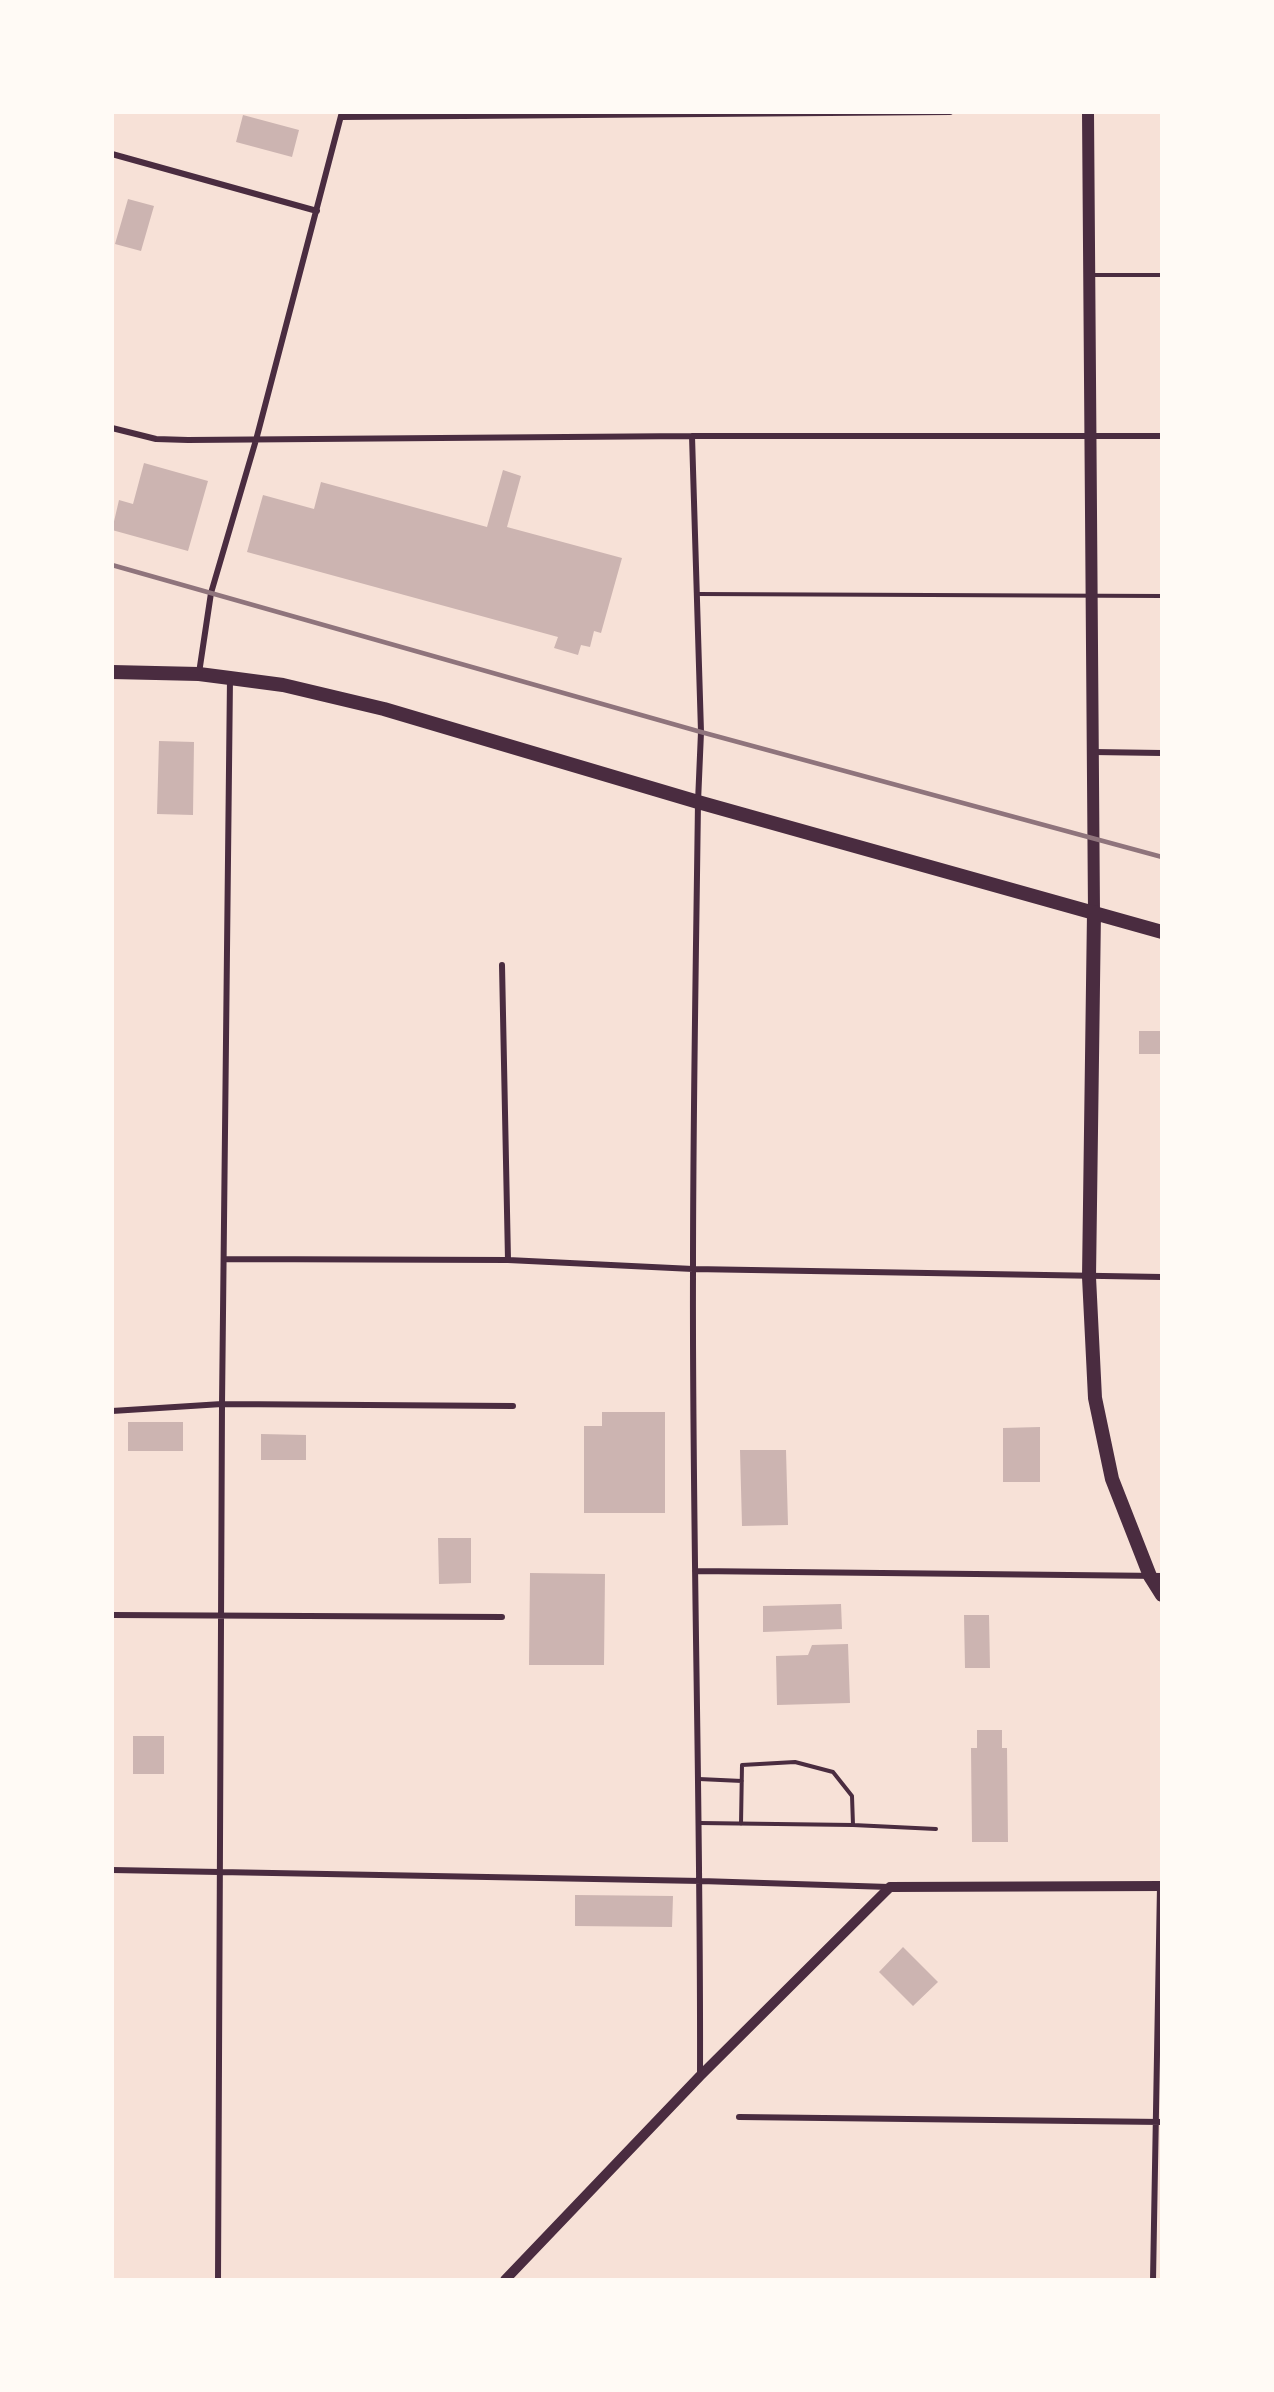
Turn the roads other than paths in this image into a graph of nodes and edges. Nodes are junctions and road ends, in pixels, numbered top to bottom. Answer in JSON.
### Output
{"nodes":[{"id":1,"x":950,"y":112,"type":"edge"},
{"id":2,"x":1088,"y":112,"type":"edge"},
{"id":3,"x":341,"y":115,"type":"edge"},
{"id":4,"x":112,"y":154,"type":"edge"},
{"id":5,"x":317,"y":211,"type":"junction"},
{"id":6,"x":1090,"y":275,"type":"junction"},
{"id":7,"x":1161,"y":275,"type":"edge"},
{"id":8,"x":112,"y":428,"type":"edge"},
{"id":9,"x":692,"y":436,"type":"junction"},
{"id":10,"x":1161,"y":436,"type":"edge"},
{"id":11,"x":1092,"y":437,"type":"junction"},
{"id":12,"x":256,"y":440,"type":"junction"},
{"id":13,"x":697,"y":594,"type":"junction"},
{"id":14,"x":1092,"y":596,"type":"junction"},
{"id":15,"x":1161,"y":596,"type":"edge"},
{"id":16,"x":112,"y":672,"type":"edge"},
{"id":17,"x":199,"y":674,"type":"junction"},
{"id":18,"x":230,"y":678,"type":"junction"},
{"id":19,"x":1093,"y":752,"type":"junction"},
{"id":20,"x":1161,"y":753,"type":"edge"},
{"id":21,"x":698,"y":802,"type":"junction"},
{"id":22,"x":1094,"y":912,"type":"junction"},
{"id":23,"x":1161,"y":932,"type":"edge"},
{"id":24,"x":502,"y":965,"type":"dead end"},
{"id":25,"x":224,"y":1259,"type":"junction"},
{"id":26,"x":508,"y":1260,"type":"junction"},
{"id":27,"x":693,"y":1269,"type":"junction"},
{"id":28,"x":1089,"y":1277,"type":"junction"},
{"id":29,"x":1161,"y":1277,"type":"edge"},
{"id":30,"x":222,"y":1404,"type":"junction"},
{"id":31,"x":513,"y":1406,"type":"dead end"},
{"id":32,"x":112,"y":1411,"type":"edge"},
{"id":33,"x":695,"y":1571,"type":"junction"},
{"id":34,"x":1156,"y":1576,"type":"edge"},
{"id":35,"x":1161,"y":1595,"type":"edge"},
{"id":36,"x":112,"y":1615,"type":"edge"},
{"id":37,"x":221,"y":1616,"type":"junction"},
{"id":38,"x":502,"y":1617,"type":"dead end"},
{"id":39,"x":699,"y":1779,"type":"junction"},
{"id":40,"x":742,"y":1781,"type":"junction"},
{"id":41,"x":700,"y":1823,"type":"junction"},
{"id":42,"x":741,"y":1824,"type":"junction"},
{"id":43,"x":853,"y":1825,"type":"junction"},
{"id":44,"x":936,"y":1829,"type":"dead end"},
{"id":45,"x":112,"y":1870,"type":"edge"},
{"id":46,"x":219,"y":1872,"type":"junction"},
{"id":47,"x":701,"y":1881,"type":"junction"},
{"id":48,"x":1161,"y":1886,"type":"edge"},
{"id":49,"x":890,"y":1887,"type":"junction"},
{"id":50,"x":1160,"y":1995,"type":"edge"},
{"id":51,"x":700,"y":2076,"type":"junction"},
{"id":52,"x":739,"y":2117,"type":"dead end"},
{"id":53,"x":1158,"y":2122,"type":"edge"},
{"id":54,"x":218,"y":2280,"type":"edge"},
{"id":55,"x":505,"y":2280,"type":"edge"},
{"id":56,"x":1153,"y":2280,"type":"edge"}],
"edges":[{"from":1,"to":3,"type":"street"},
{"from":2,"to":6,"type":"main road"},
{"from":3,"to":5,"type":"street"},
{"from":4,"to":5,"type":"street"},
{"from":5,"to":12,"type":"street"},
{"from":6,"to":7,"type":"lane"},
{"from":6,"to":11,"type":"main road"},
{"from":8,"to":12,"type":"street"},
{"from":9,"to":11,"type":"street"},
{"from":9,"to":12,"type":"street"},
{"from":9,"to":13,"type":"street"},
{"from":10,"to":11,"type":"street"},
{"from":11,"to":14,"type":"main road"},
{"from":12,"to":17,"type":"street"},
{"from":13,"to":14,"type":"lane"},
{"from":13,"to":21,"type":"street"},
{"from":14,"to":15,"type":"lane"},
{"from":14,"to":19,"type":"main road"},
{"from":16,"to":17,"type":"main road"},
{"from":17,"to":18,"type":"main road"},
{"from":18,"to":21,"type":"main road"},
{"from":18,"to":25,"type":"street"},
{"from":19,"to":20,"type":"street"},
{"from":19,"to":22,"type":"main road"},
{"from":21,"to":22,"type":"main road"},
{"from":21,"to":27,"type":"street"},
{"from":22,"to":23,"type":"main road"},
{"from":22,"to":28,"type":"main road"},
{"from":24,"to":26,"type":"street"},
{"from":25,"to":26,"type":"street"},
{"from":25,"to":30,"type":"street"},
{"from":26,"to":27,"type":"street"},
{"from":27,"to":28,"type":"street"},
{"from":27,"to":33,"type":"street"},
{"from":28,"to":29,"type":"street"},
{"from":28,"to":34,"type":"main road"},
{"from":30,"to":31,"type":"street"},
{"from":30,"to":32,"type":"street"},
{"from":30,"to":37,"type":"street"},
{"from":33,"to":34,"type":"street"},
{"from":33,"to":39,"type":"street"},
{"from":34,"to":35,"type":"main road"},
{"from":36,"to":37,"type":"street"},
{"from":37,"to":38,"type":"street"},
{"from":37,"to":46,"type":"street"},
{"from":39,"to":40,"type":"lane"},
{"from":39,"to":41,"type":"street"},
{"from":40,"to":42,"type":"lane"},
{"from":40,"to":43,"type":"lane"},
{"from":41,"to":42,"type":"lane"},
{"from":41,"to":47,"type":"street"},
{"from":42,"to":43,"type":"lane"},
{"from":43,"to":44,"type":"lane"},
{"from":45,"to":46,"type":"street"},
{"from":46,"to":47,"type":"street"},
{"from":46,"to":54,"type":"street"},
{"from":47,"to":49,"type":"street"},
{"from":47,"to":51,"type":"street"},
{"from":48,"to":49,"type":"street"},
{"from":48,"to":50,"type":"street"},
{"from":49,"to":51,"type":"street"},
{"from":50,"to":53,"type":"street"},
{"from":51,"to":55,"type":"street"},
{"from":52,"to":53,"type":"street"},
{"from":53,"to":56,"type":"street"}]}
